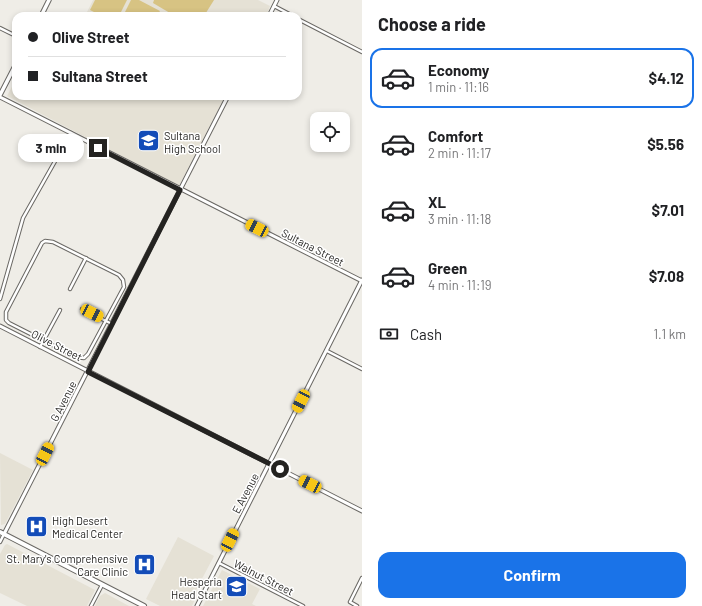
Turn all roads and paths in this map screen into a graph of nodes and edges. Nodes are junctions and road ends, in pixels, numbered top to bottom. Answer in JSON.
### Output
{"nodes":[{"id":1,"x":49,"y":0,"type":"edge"},
{"id":2,"x":277,"y":0,"type":"edge"},
{"id":3,"x":274,"y":6,"type":"junction"},
{"id":4,"x":43,"y":12,"type":"edge"},
{"id":5,"x":271,"y":12,"type":"edge"},
{"id":6,"x":285,"y":12,"type":"edge"},
{"id":7,"x":302,"y":21,"type":"edge"},
{"id":8,"x":0,"y":28,"type":"edge"},
{"id":9,"x":12,"y":34,"type":"edge"},
{"id":10,"x":362,"y":52,"type":"edge"},
{"id":11,"x":12,"y":72,"type":"edge"},
{"id":12,"x":0,"y":96,"type":"edge"},
{"id":13,"x":226,"y":100,"type":"edge"},
{"id":14,"x":71,"y":134,"type":"junction"},
{"id":15,"x":180,"y":190,"type":"junction"},
{"id":16,"x":86,"y":258,"type":"junction"},
{"id":17,"x":362,"y":281,"type":"edge"},
{"id":18,"x":70,"y":290,"type":"dead end"},
{"id":19,"x":0,"y":299,"type":"edge"},
{"id":20,"x":82,"y":309,"type":"dead end"},
{"id":21,"x":60,"y":310,"type":"dead end"},
{"id":22,"x":106,"y":320,"type":"junction"},
{"id":23,"x":112,"y":324,"type":"junction"},
{"id":24,"x":0,"y":326,"type":"edge"},
{"id":25,"x":44,"y":340,"type":"junction"},
{"id":26,"x":40,"y":347,"type":"junction"},
{"id":27,"x":327,"y":351,"type":"junction"},
{"id":28,"x":362,"y":368,"type":"edge"},
{"id":29,"x":88,"y":372,"type":"junction"},
{"id":30,"x":270,"y":464,"type":"junction"},
{"id":31,"x":362,"y":511,"type":"edge"},
{"id":32,"x":2,"y":533,"type":"edge"},
{"id":33,"x":0,"y":542,"type":"edge"},
{"id":34,"x":219,"y":563,"type":"junction"},
{"id":35,"x":362,"y":578,"type":"edge"},
{"id":36,"x":102,"y":584,"type":"junction"},
{"id":37,"x":91,"y":606,"type":"edge"},
{"id":38,"x":144,"y":606,"type":"edge"},
{"id":39,"x":197,"y":606,"type":"edge"},
{"id":40,"x":303,"y":606,"type":"edge"},
{"id":41,"x":357,"y":606,"type":"edge"}],
"edges":[{"from":1,"to":4,"type":"main road"},
{"from":2,"to":3,"type":"street"},
{"from":3,"to":5,"type":"street"},
{"from":3,"to":6,"type":"street"},
{"from":7,"to":10,"type":"street"},
{"from":8,"to":9,"type":"street"},
{"from":11,"to":12,"type":"main road"},
{"from":12,"to":14,"type":"street","name":"Sultana Street"},
{"from":13,"to":15,"type":"street","name":"G Avenue"},
{"from":14,"to":15,"type":"street","name":"Sultana Street"},
{"from":14,"to":19,"type":"street"},
{"from":15,"to":17,"type":"street","name":"Sultana Street"},
{"from":15,"to":23,"type":"street","name":"G Avenue"},
{"from":16,"to":18,"type":"street"},
{"from":16,"to":22,"type":"street"},
{"from":16,"to":25,"type":"street"},
{"from":17,"to":27,"type":"street","name":"E Avenue"},
{"from":20,"to":22,"type":"street"},
{"from":21,"to":25,"type":"street"},
{"from":22,"to":23,"type":"street"},
{"from":22,"to":25,"type":"street"},
{"from":23,"to":29,"type":"street","name":"G Avenue"},
{"from":24,"to":26,"type":"street","name":"Olive Street"},
{"from":25,"to":26,"type":"street"},
{"from":26,"to":29,"type":"street","name":"Olive Street"},
{"from":27,"to":28,"type":"street"},
{"from":27,"to":30,"type":"street","name":"E Avenue"},
{"from":29,"to":30,"type":"street","name":"Olive Street"},
{"from":29,"to":32,"type":"street","name":"G Avenue"},
{"from":30,"to":31,"type":"street","name":"Olive Street"},
{"from":30,"to":34,"type":"street","name":"E Avenue"},
{"from":32,"to":33,"type":"street","name":"G Avenue"},
{"from":32,"to":36,"type":"main road"},
{"from":34,"to":39,"type":"street","name":"E Avenue"},
{"from":34,"to":40,"type":"street","name":"Walnut Street"},
{"from":35,"to":41,"type":"street"},
{"from":36,"to":37,"type":"street"},
{"from":36,"to":38,"type":"main road"}]}
